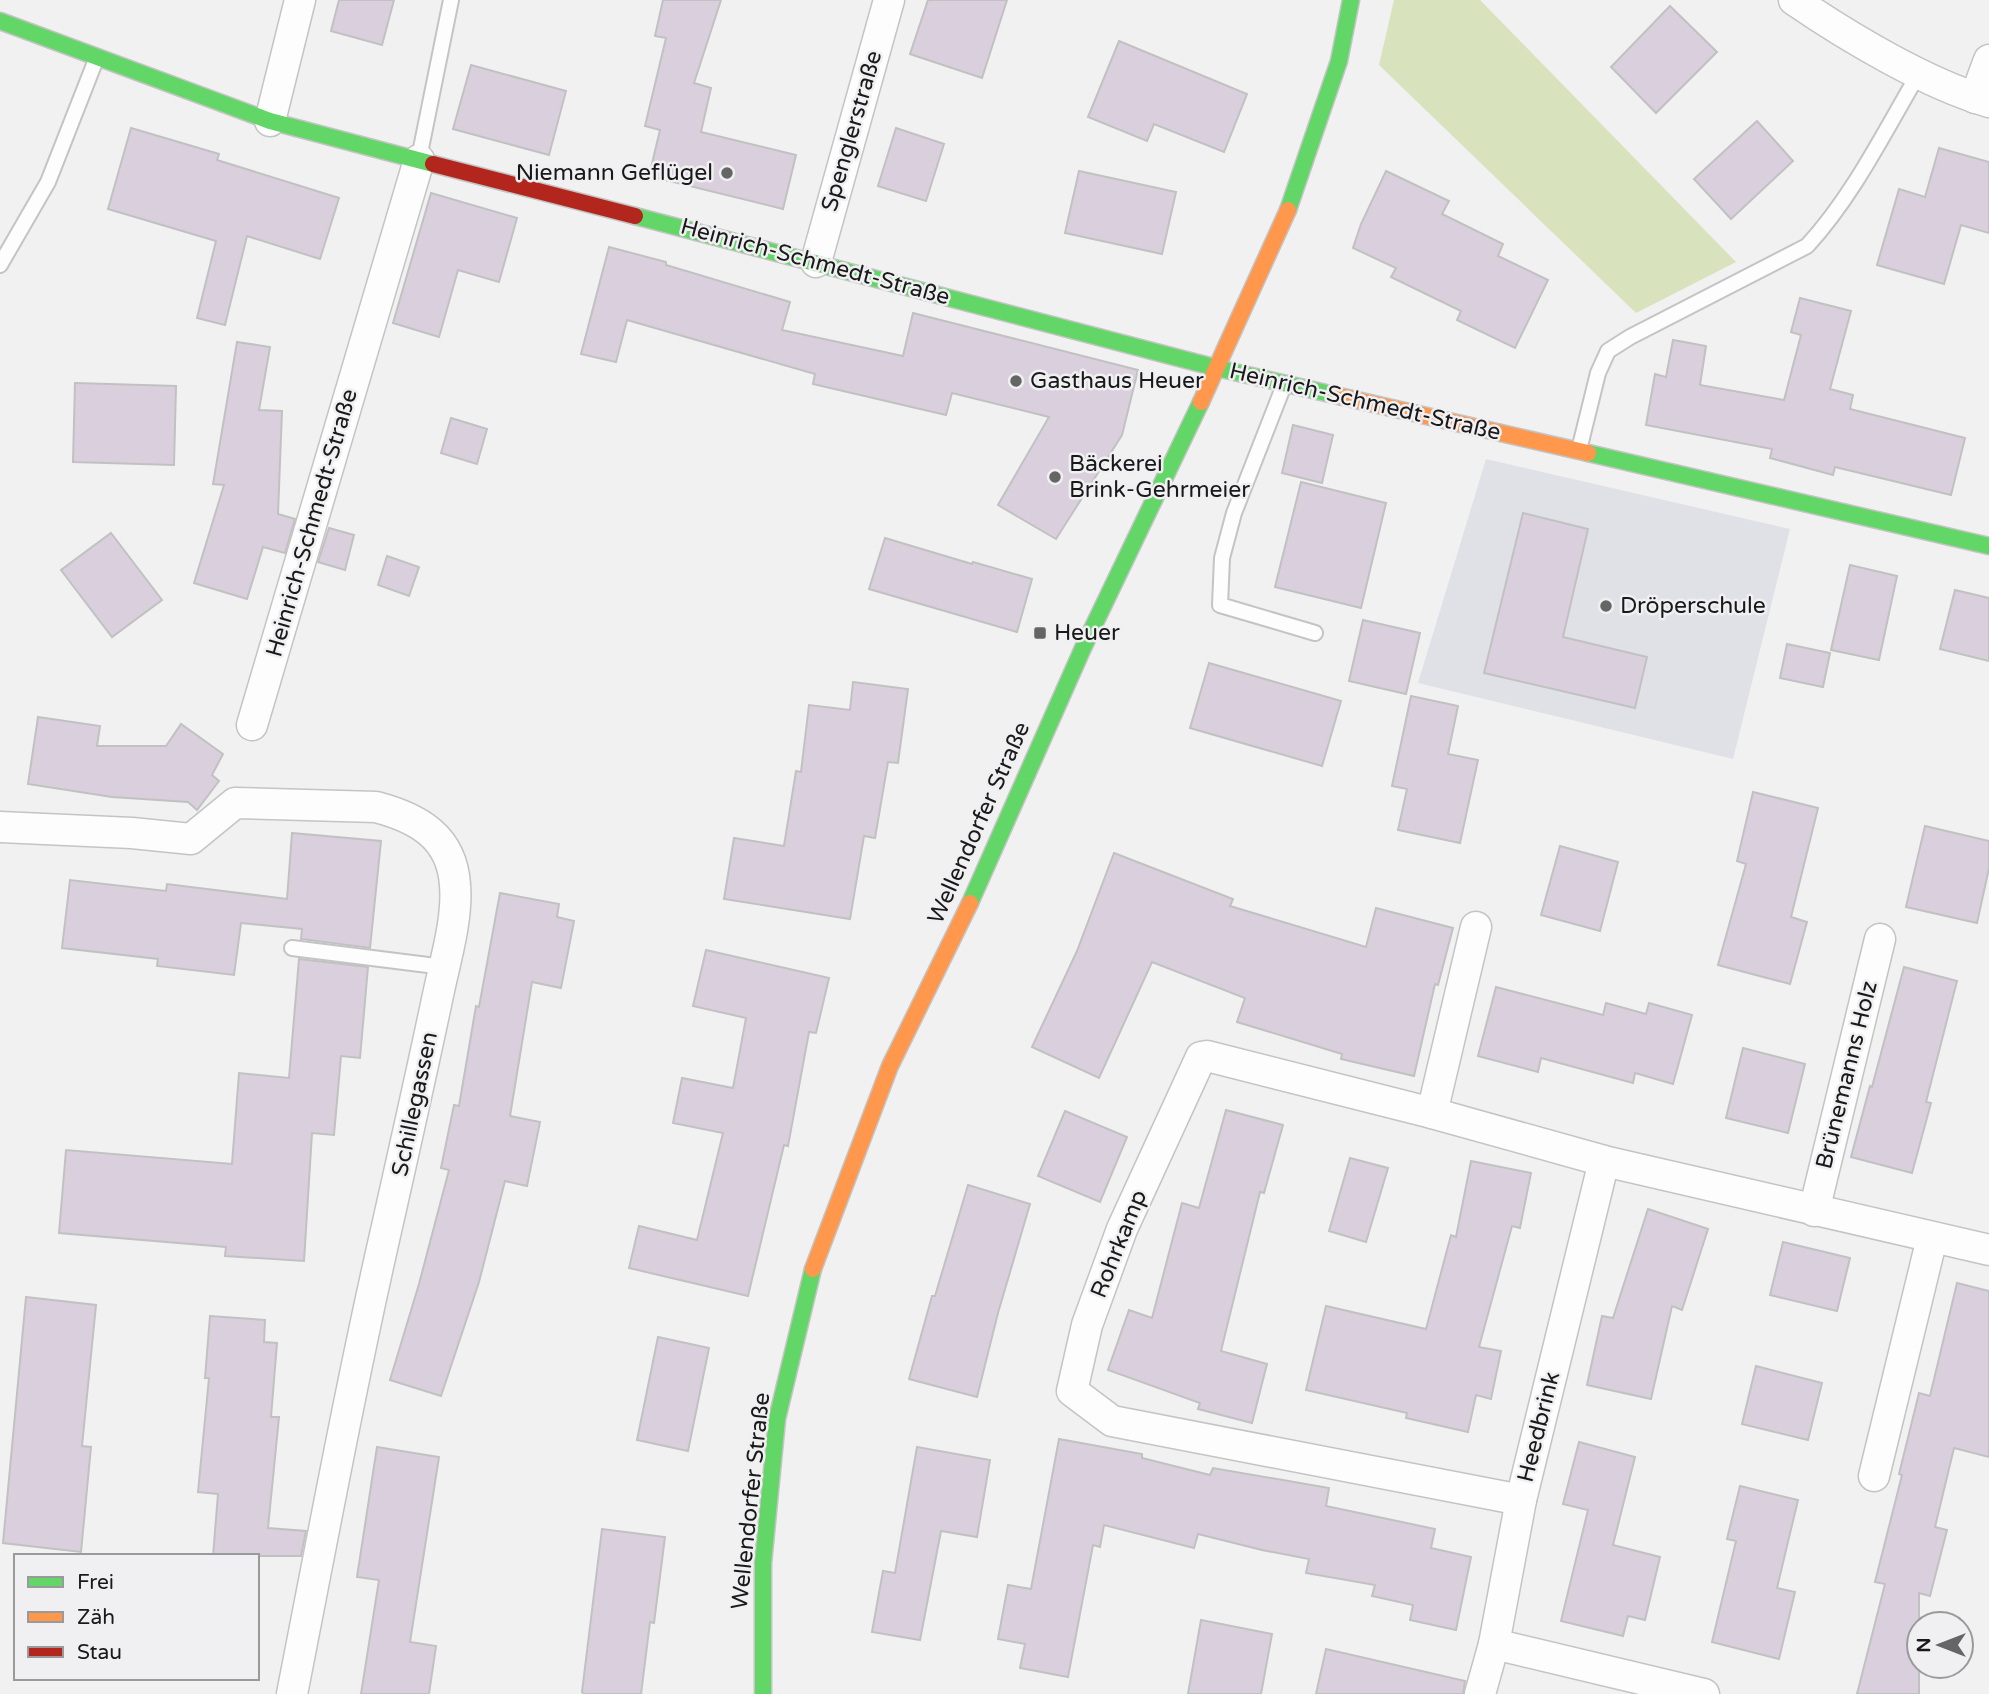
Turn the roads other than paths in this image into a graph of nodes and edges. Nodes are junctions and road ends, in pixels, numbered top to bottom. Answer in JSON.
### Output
{"nodes":[{"id":1,"x":300,"y":0,"type":"edge"},
{"id":2,"x":451,"y":0,"type":"edge"},
{"id":3,"x":889,"y":0,"type":"edge"},
{"id":4,"x":1351,"y":0,"type":"edge"},
{"id":5,"x":1794,"y":0,"type":"edge"},
{"id":6,"x":0,"y":21,"type":"edge"},
{"id":7,"x":97,"y":57,"type":"junction"},
{"id":8,"x":1989,"y":60,"type":"edge"},
{"id":9,"x":1919,"y":73,"type":"junction"},
{"id":10,"x":1982,"y":100,"type":"edge"},
{"id":11,"x":270,"y":121,"type":"junction"},
{"id":12,"x":419,"y":160,"type":"junction"},
{"id":13,"x":816,"y":262,"type":"junction"},
{"id":14,"x":0,"y":265,"type":"edge"},
{"id":15,"x":1217,"y":368,"type":"junction"},
{"id":16,"x":1284,"y":383,"type":"junction"},
{"id":17,"x":1579,"y":452,"type":"junction"},
{"id":18,"x":1989,"y":546,"type":"edge"},
{"id":19,"x":1315,"y":633,"type":"dead end"},
{"id":20,"x":252,"y":725,"type":"dead end"},
{"id":21,"x":0,"y":827,"type":"edge"},
{"id":22,"x":1476,"y":927,"type":"dead end"},
{"id":23,"x":1880,"y":939,"type":"dead end"},
{"id":24,"x":292,"y":948,"type":"dead end"},
{"id":25,"x":444,"y":967,"type":"junction"},
{"id":26,"x":1432,"y":1113,"type":"junction"},
{"id":27,"x":1604,"y":1161,"type":"junction"},
{"id":28,"x":1814,"y":1211,"type":"junction"},
{"id":29,"x":1932,"y":1238,"type":"junction"},
{"id":30,"x":1989,"y":1250,"type":"edge"},
{"id":31,"x":1874,"y":1476,"type":"dead end"},
{"id":32,"x":1521,"y":1500,"type":"junction"},
{"id":33,"x":1494,"y":1644,"type":"junction"},
{"id":34,"x":292,"y":1694,"type":"edge"},
{"id":35,"x":763,"y":1694,"type":"edge"},
{"id":36,"x":1480,"y":1694,"type":"edge"},
{"id":37,"x":1703,"y":1694,"type":"edge"}],
"edges":[{"from":1,"to":11,"type":"street"},
{"from":2,"to":12,"type":"lane"},
{"from":3,"to":13,"type":"street","name":"Spenglerstraße"},
{"from":4,"to":15,"type":"street","name":"Wellendorfer Straße"},
{"from":5,"to":9,"type":"street"},
{"from":6,"to":7,"type":"street","name":"Heinrich-Schmedt-Straße"},
{"from":7,"to":11,"type":"street","name":"Heinrich-Schmedt-Straße"},
{"from":7,"to":14,"type":"lane"},
{"from":8,"to":10,"type":"street"},
{"from":9,"to":10,"type":"street"},
{"from":9,"to":17,"type":"lane"},
{"from":11,"to":12,"type":"street","name":"Heinrich-Schmedt-Straße"},
{"from":12,"to":13,"type":"street","name":"Heinrich-Schmedt-Straße"},
{"from":12,"to":20,"type":"street","name":"Heinrich-Schmedt-Straße"},
{"from":13,"to":15,"type":"street","name":"Heinrich-Schmedt-Straße"},
{"from":15,"to":16,"type":"street","name":"Heinrich-Schmedt-Straße"},
{"from":15,"to":35,"type":"street","name":"Wellendorfer Straße"},
{"from":16,"to":17,"type":"street","name":"Heinrich-Schmedt-Straße"},
{"from":16,"to":19,"type":"lane"},
{"from":17,"to":18,"type":"street","name":"Heinrich-Schmedt-Straße"},
{"from":21,"to":25,"type":"street","name":"Schillegassen"},
{"from":22,"to":26,"type":"street"},
{"from":23,"to":28,"type":"street","name":"Brünemanns Holz"},
{"from":24,"to":25,"type":"lane"},
{"from":25,"to":34,"type":"street","name":"Schillegassen"},
{"from":26,"to":27,"type":"street","name":"Rohrkamp"},
{"from":26,"to":32,"type":"street","name":"Rohrkamp"},
{"from":27,"to":28,"type":"street"},
{"from":27,"to":32,"type":"street","name":"Heedbrink"},
{"from":28,"to":29,"type":"street"},
{"from":29,"to":30,"type":"street"},
{"from":29,"to":31,"type":"street"},
{"from":32,"to":33,"type":"street","name":"Heedbrink"},
{"from":33,"to":36,"type":"street","name":"Heedbrink"},
{"from":33,"to":37,"type":"street"}]}
